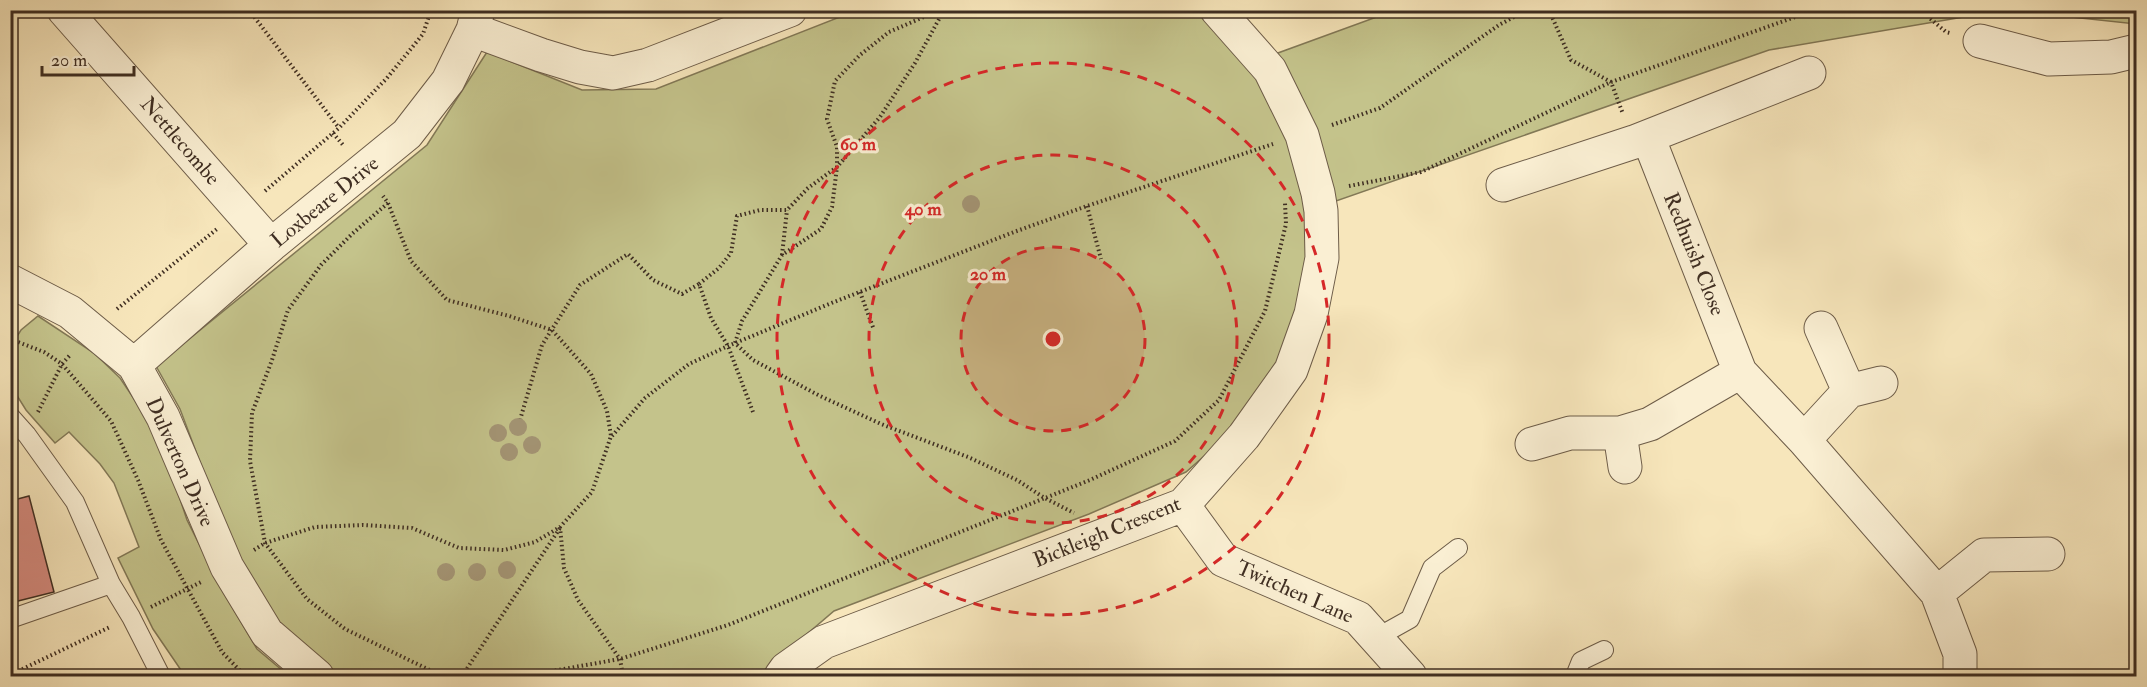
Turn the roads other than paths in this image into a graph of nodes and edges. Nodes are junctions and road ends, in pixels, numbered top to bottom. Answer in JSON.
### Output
{"nodes":[{"id":1,"x":64,"y":10,"type":"edge"},
{"id":2,"x":790,"y":10,"type":"edge"},
{"id":3,"x":1217,"y":10,"type":"edge"},
{"id":4,"x":476,"y":20,"type":"edge"},
{"id":5,"x":1980,"y":41,"type":"dead end"},
{"id":6,"x":2136,"y":51,"type":"edge"},
{"id":7,"x":1809,"y":73,"type":"dead end"},
{"id":8,"x":1641,"y":140,"type":"junction"},
{"id":9,"x":1503,"y":185,"type":"dead end"},
{"id":10,"x":271,"y":245,"type":"junction"},
{"id":11,"x":10,"y":281,"type":"edge"},
{"id":12,"x":1821,"y":328,"type":"dead end"},
{"id":13,"x":134,"y":365,"type":"junction"},
{"id":14,"x":1740,"y":372,"type":"junction"},
{"id":15,"x":1881,"y":383,"type":"dead end"},
{"id":16,"x":1849,"y":391,"type":"junction"},
{"id":17,"x":10,"y":416,"type":"edge"},
{"id":18,"x":1620,"y":433,"type":"junction"},
{"id":19,"x":1804,"y":440,"type":"junction"},
{"id":20,"x":1532,"y":444,"type":"dead end"},
{"id":21,"x":1625,"y":467,"type":"dead end"},
{"id":22,"x":1183,"y":505,"type":"junction"},
{"id":23,"x":1458,"y":548,"type":"dead end"},
{"id":24,"x":2048,"y":554,"type":"dead end"},
{"id":25,"x":111,"y":584,"type":"junction"},
{"id":26,"x":1937,"y":593,"type":"junction"},
{"id":27,"x":10,"y":619,"type":"edge"},
{"id":28,"x":1376,"y":638,"type":"junction"},
{"id":29,"x":1604,"y":650,"type":"dead end"},
{"id":30,"x":161,"y":676,"type":"edge"},
{"id":31,"x":317,"y":676,"type":"edge"},
{"id":32,"x":781,"y":676,"type":"edge"},
{"id":33,"x":1410,"y":676,"type":"edge"},
{"id":34,"x":1575,"y":676,"type":"edge"},
{"id":35,"x":1960,"y":676,"type":"edge"}],
"edges":[{"from":1,"to":10,"type":"street","name":"Nettlecombe"},
{"from":2,"to":4,"type":"street"},
{"from":3,"to":22,"type":"street","name":"Bickleigh Crescent"},
{"from":4,"to":10,"type":"street","name":"Loxbeare Drive"},
{"from":5,"to":6,"type":"street"},
{"from":7,"to":8,"type":"street"},
{"from":8,"to":9,"type":"street"},
{"from":8,"to":14,"type":"street","name":"Redhuish Close"},
{"from":10,"to":13,"type":"street","name":"Loxbeare Drive"},
{"from":11,"to":13,"type":"street","name":"Dulverton Drive"},
{"from":12,"to":16,"type":"street"},
{"from":13,"to":31,"type":"street","name":"Dulverton Drive"},
{"from":14,"to":18,"type":"street"},
{"from":14,"to":19,"type":"street","name":"Redhuish Close"},
{"from":15,"to":16,"type":"street"},
{"from":16,"to":19,"type":"street"},
{"from":17,"to":25,"type":"lane"},
{"from":18,"to":20,"type":"street"},
{"from":18,"to":21,"type":"street"},
{"from":19,"to":26,"type":"street","name":"Redhuish Close"},
{"from":22,"to":28,"type":"street","name":"Twitchen Lane"},
{"from":22,"to":32,"type":"street","name":"Bickleigh Crescent"},
{"from":23,"to":28,"type":"lane"},
{"from":24,"to":26,"type":"street"},
{"from":25,"to":27,"type":"lane"},
{"from":25,"to":30,"type":"lane"},
{"from":26,"to":35,"type":"street","name":"Redhuish Close"},
{"from":28,"to":33,"type":"street","name":"Twitchen Lane"},
{"from":29,"to":34,"type":"lane"}]}
